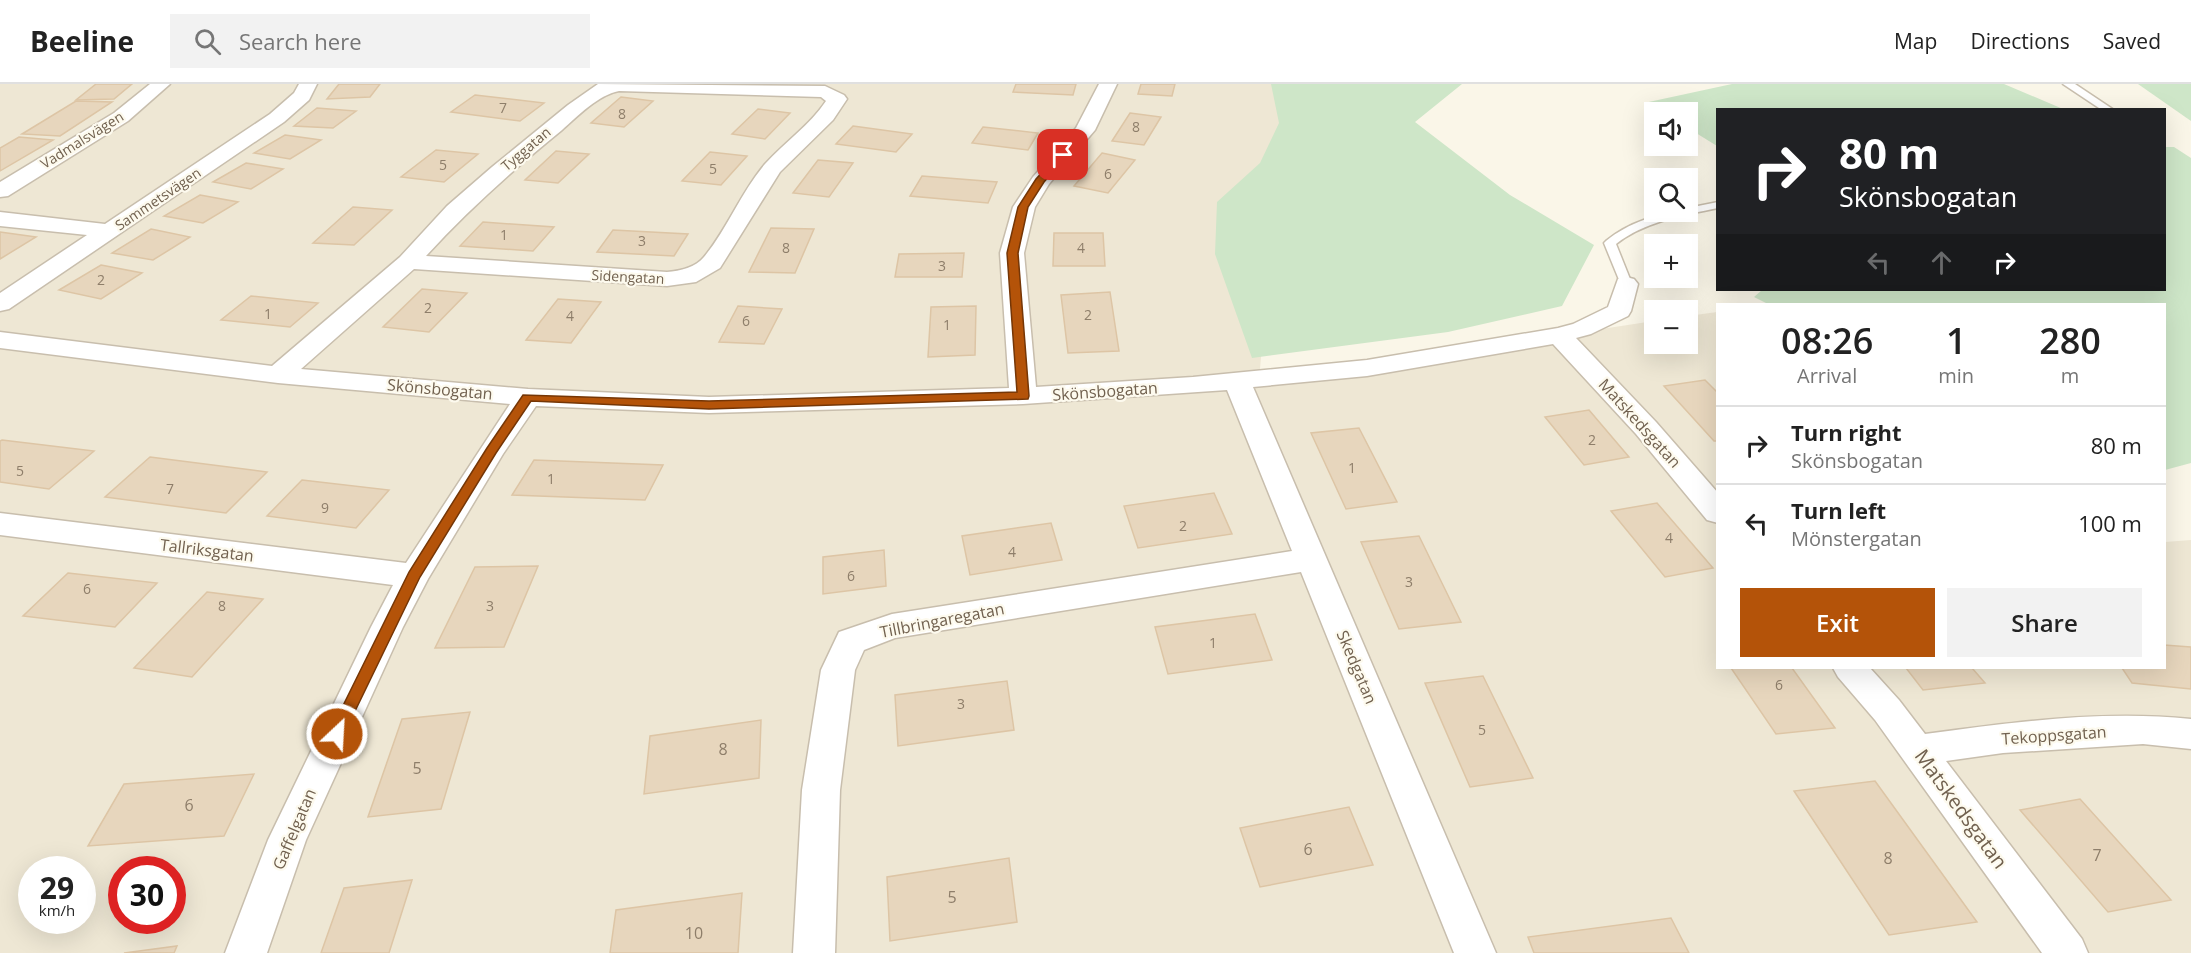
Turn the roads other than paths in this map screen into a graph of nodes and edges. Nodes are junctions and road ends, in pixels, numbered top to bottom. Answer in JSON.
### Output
{"nodes":[{"id":1,"x":161,"y":84,"type":"edge"},
{"id":2,"x":308,"y":84,"type":"edge"},
{"id":3,"x":1108,"y":84,"type":"edge"},
{"id":4,"x":2068,"y":84,"type":"edge"},
{"id":5,"x":836,"y":101,"type":"joint"},
{"id":6,"x":2107,"y":108,"type":"edge"},
{"id":7,"x":0,"y":191,"type":"edge"},
{"id":8,"x":1716,"y":205,"type":"edge"},
{"id":9,"x":1698,"y":209,"type":"edge"},
{"id":10,"x":0,"y":219,"type":"edge"},
{"id":11,"x":1651,"y":222,"type":"edge"},
{"id":12,"x":111,"y":231,"type":"junction"},
{"id":13,"x":408,"y":262,"type":"junction"},
{"id":14,"x":1626,"y":284,"type":"joint"},
{"id":15,"x":0,"y":304,"type":"edge"},
{"id":16,"x":1559,"y":335,"type":"junction"},
{"id":17,"x":0,"y":340,"type":"edge"},
{"id":18,"x":278,"y":375,"type":"junction"},
{"id":19,"x":1237,"y":381,"type":"junction"},
{"id":20,"x":1023,"y":396,"type":"junction"},
{"id":21,"x":528,"y":397,"type":"junction"},
{"id":22,"x":1716,"y":511,"type":"edge"},
{"id":23,"x":0,"y":524,"type":"edge"},
{"id":24,"x":1311,"y":559,"type":"junction"},
{"id":25,"x":414,"y":576,"type":"junction"},
{"id":26,"x":1851,"y":669,"type":"edge"},
{"id":27,"x":2191,"y":735,"type":"edge"},
{"id":28,"x":1918,"y":750,"type":"junction"},
{"id":29,"x":246,"y":953,"type":"edge"},
{"id":30,"x":814,"y":953,"type":"edge"},
{"id":31,"x":1475,"y":953,"type":"edge"},
{"id":32,"x":2067,"y":953,"type":"edge"}],
"edges":[{"from":1,"to":7,"type":"street","name":"Vadmalsvägen"},
{"from":2,"to":12,"type":"street","name":"Sammetsvägen"},
{"from":3,"to":20,"type":"street"},
{"from":4,"to":6,"type":"lane"},
{"from":5,"to":13,"type":"street","name":"Tyggatan"},
{"from":5,"to":13,"type":"street","name":"Sidengatan"},
{"from":8,"to":9,"type":"lane","name":"Skönsbogatan"},
{"from":10,"to":12,"type":"street"},
{"from":11,"to":14,"type":"lane","name":"Skönsbogatan"},
{"from":12,"to":15,"type":"street","name":"Sammetsvägen"},
{"from":13,"to":18,"type":"street","name":"Tyggatan"},
{"from":14,"to":16,"type":"street","name":"Skönsbogatan"},
{"from":16,"to":19,"type":"street","name":"Skönsbogatan"},
{"from":16,"to":22,"type":"street","name":"Matskedsgatan"},
{"from":17,"to":18,"type":"street","name":"Skönsbogatan"},
{"from":18,"to":21,"type":"street","name":"Skönsbogatan"},
{"from":19,"to":20,"type":"street","name":"Skönsbogatan"},
{"from":19,"to":24,"type":"street","name":"Skedgatan"},
{"from":20,"to":21,"type":"street","name":"Skönsbogatan"},
{"from":21,"to":25,"type":"street","name":"Gaffelgatan"},
{"from":23,"to":25,"type":"street","name":"Tallriksgatan"},
{"from":24,"to":30,"type":"street","name":"Tillbringaregatan"},
{"from":24,"to":31,"type":"street","name":"Skedgatan"},
{"from":25,"to":29,"type":"street","name":"Gaffelgatan"},
{"from":26,"to":28,"type":"street","name":"Matskedsgatan"},
{"from":27,"to":28,"type":"street","name":"Tekoppsgatan"},
{"from":28,"to":32,"type":"street","name":"Matskedsgatan"}]}
